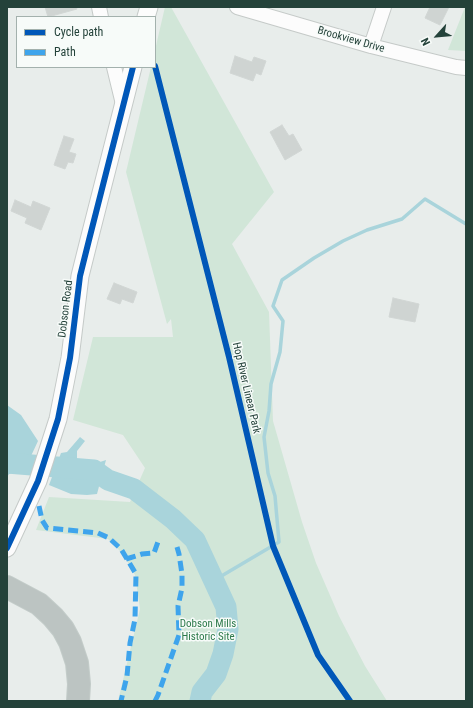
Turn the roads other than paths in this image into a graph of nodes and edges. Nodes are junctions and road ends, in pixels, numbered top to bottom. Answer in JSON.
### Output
{"nodes":[{"id":1,"x":237,"y":7,"type":"edge"},
{"id":2,"x":384,"y":7,"type":"edge"},
{"id":3,"x":371,"y":46,"type":"junction"},
{"id":4,"x":114,"y":68,"type":"edge"},
{"id":5,"x":133,"y":68,"type":"edge"},
{"id":6,"x":466,"y":68,"type":"edge"},
{"id":7,"x":123,"y":104,"type":"junction"},
{"id":8,"x":7,"y":548,"type":"edge"},
{"id":9,"x":7,"y":587,"type":"edge"},
{"id":10,"x":78,"y":701,"type":"edge"}],
"edges":[{"from":1,"to":3,"type":"street","name":"Brookview Drive"},
{"from":2,"to":3,"type":"street"},
{"from":3,"to":6,"type":"street","name":"Brookview Drive"},
{"from":4,"to":7,"type":"street"},
{"from":5,"to":7,"type":"street","name":"Dobson Road"},
{"from":7,"to":8,"type":"street","name":"Dobson Road"},
{"from":9,"to":10,"type":"highway"}]}
